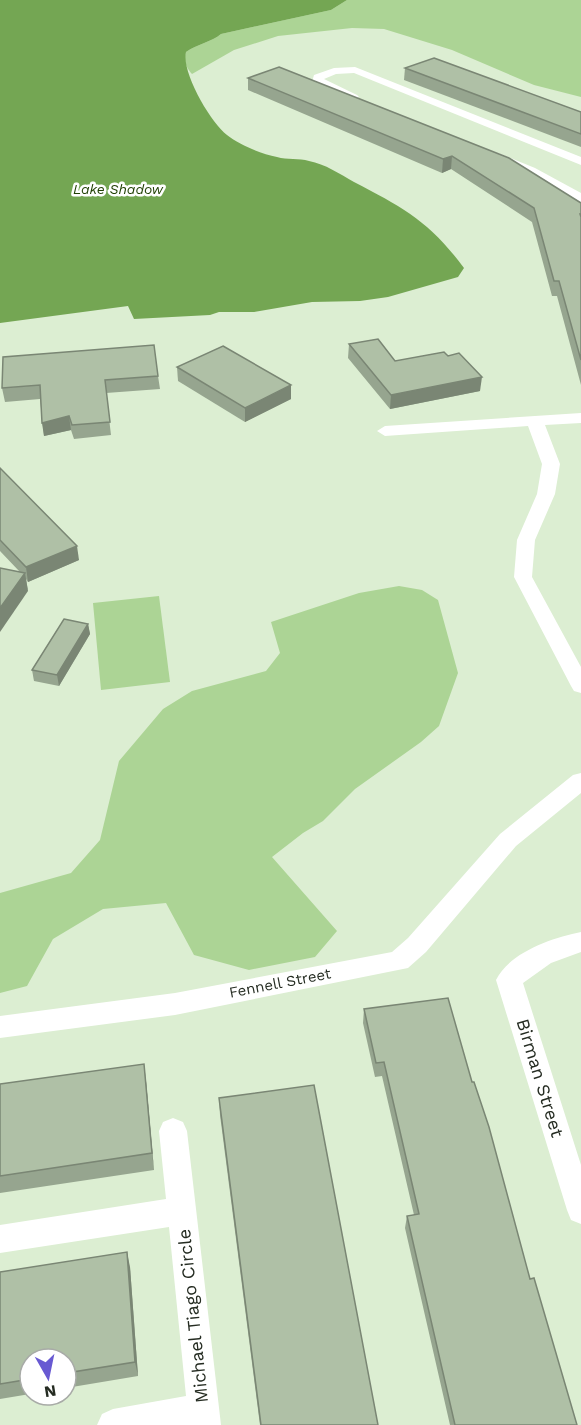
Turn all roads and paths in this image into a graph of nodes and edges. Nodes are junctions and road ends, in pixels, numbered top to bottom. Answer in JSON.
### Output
{"nodes":[{"id":1,"x":368,"y":103,"type":"edge"},
{"id":2,"x":488,"y":153,"type":"edge"},
{"id":3,"x":581,"y":161,"type":"edge"},
{"id":4,"x":581,"y":198,"type":"edge"},
{"id":5,"x":581,"y":418,"type":"edge"},
{"id":6,"x":535,"y":422,"type":"junction"},
{"id":7,"x":385,"y":431,"type":"dead end"},
{"id":8,"x":581,"y":686,"type":"edge"},
{"id":9,"x":581,"y":781,"type":"edge"},
{"id":10,"x":581,"y":942,"type":"edge"},
{"id":11,"x":0,"y":1026,"type":"edge"},
{"id":12,"x":173,"y":1131,"type":"dead end"},
{"id":13,"x":581,"y":1210,"type":"edge"},
{"id":14,"x":182,"y":1211,"type":"junction"},
{"id":15,"x":0,"y":1239,"type":"edge"},
{"id":16,"x":205,"y":1417,"type":"edge"},
{"id":17,"x":113,"y":1425,"type":"edge"}],
"edges":[{"from":1,"to":3,"type":"street"},
{"from":2,"to":4,"type":"street"},
{"from":5,"to":6,"type":"street"},
{"from":6,"to":7,"type":"street"},
{"from":6,"to":8,"type":"street"},
{"from":9,"to":11,"type":"street","name":"Fennell Street"},
{"from":10,"to":13,"type":"street","name":"Birman Street"},
{"from":12,"to":14,"type":"street"},
{"from":14,"to":15,"type":"street","name":"Michael Tiago Circle"},
{"from":14,"to":16,"type":"street","name":"Michael Tiago Circle"},
{"from":16,"to":17,"type":"street"}]}
